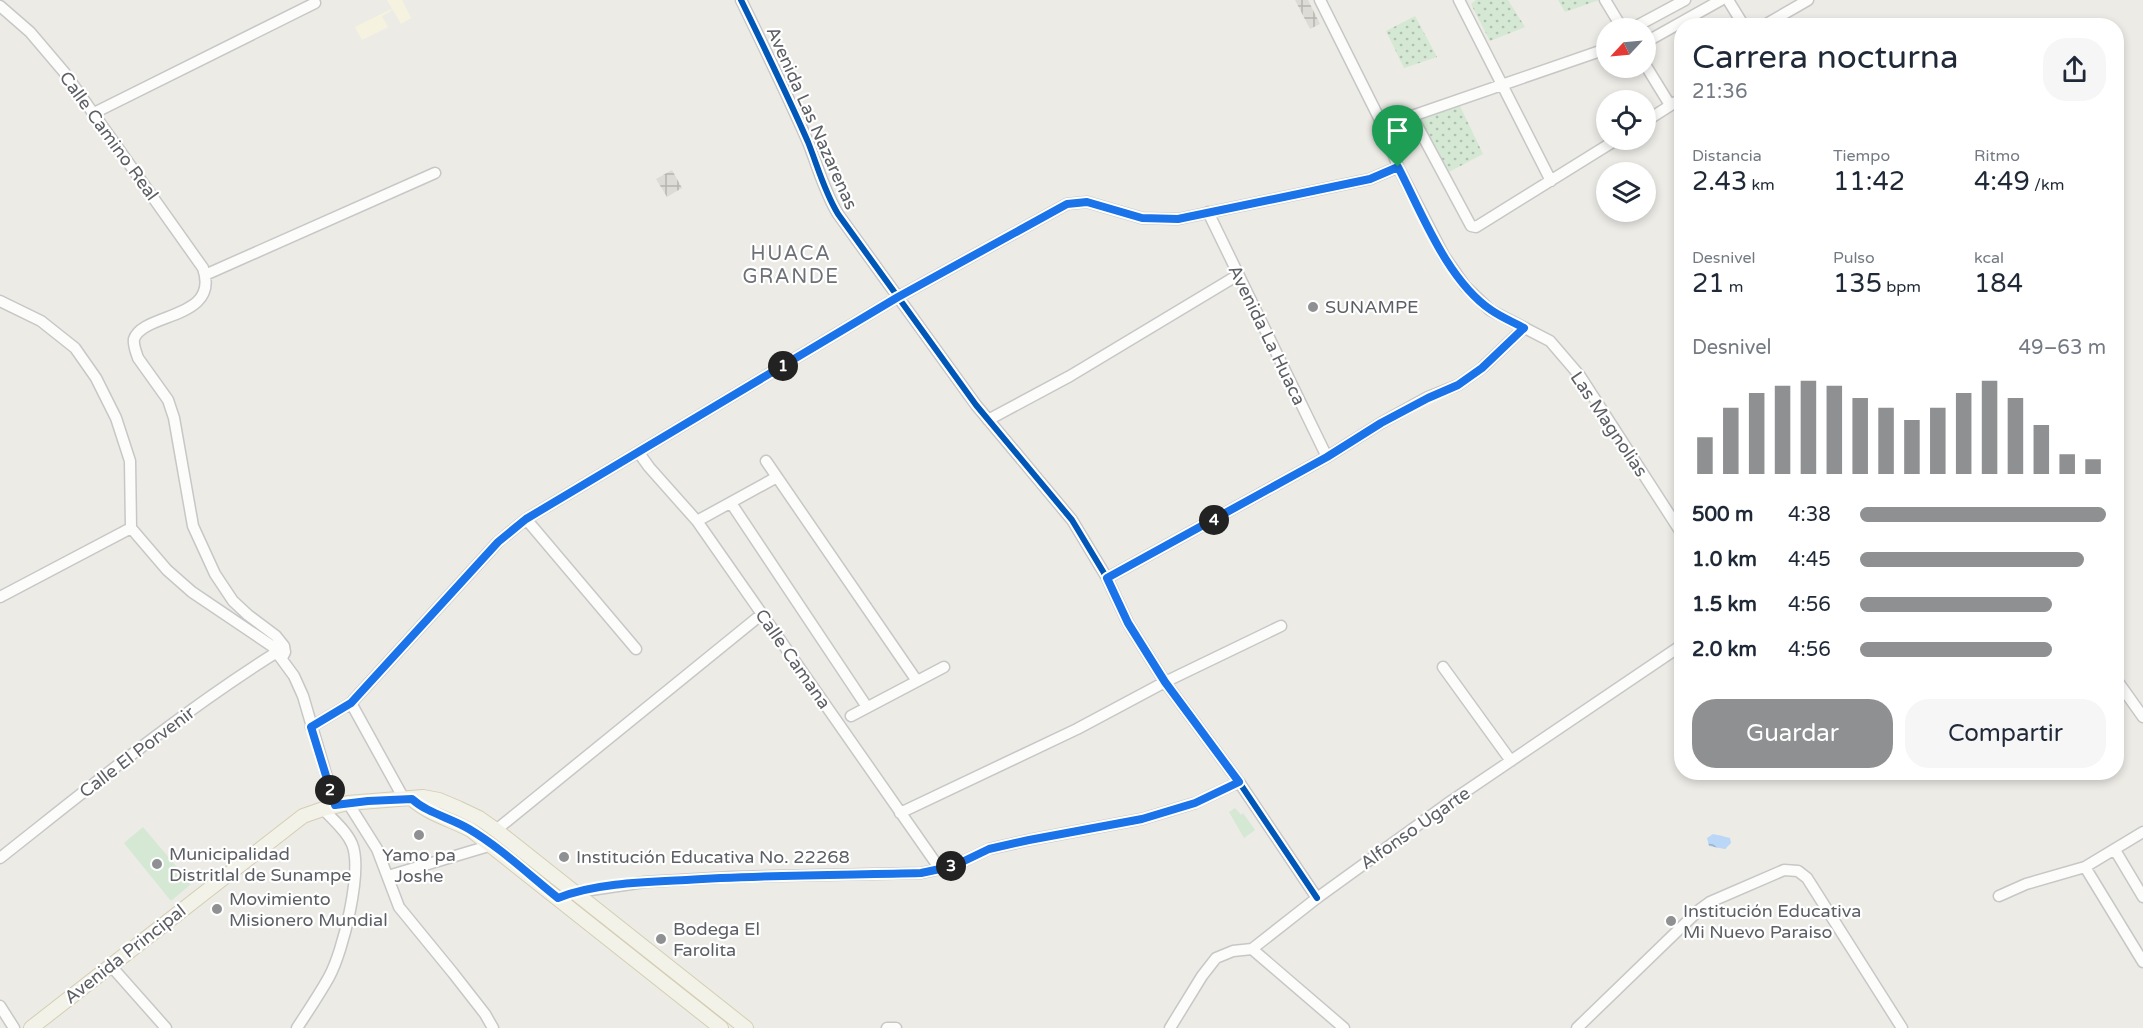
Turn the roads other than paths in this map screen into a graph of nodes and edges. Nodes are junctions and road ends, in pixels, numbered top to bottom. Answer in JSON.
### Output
{"nodes":[{"id":1,"x":741,"y":0,"type":"edge"},
{"id":2,"x":1320,"y":0,"type":"edge"},
{"id":3,"x":1459,"y":0,"type":"edge"},
{"id":4,"x":1605,"y":0,"type":"edge"},
{"id":5,"x":1685,"y":0,"type":"edge"},
{"id":6,"x":1721,"y":0,"type":"edge"},
{"id":7,"x":1728,"y":0,"type":"edge"},
{"id":8,"x":1808,"y":0,"type":"edge"},
{"id":9,"x":315,"y":3,"type":"dead end"},
{"id":10,"x":1667,"y":4,"type":"edge"},
{"id":11,"x":0,"y":6,"type":"edge"},
{"id":12,"x":1616,"y":18,"type":"edge"},
{"id":13,"x":1647,"y":18,"type":"edge"},
{"id":14,"x":1676,"y":18,"type":"edge"},
{"id":15,"x":1690,"y":18,"type":"edge"},
{"id":16,"x":1739,"y":18,"type":"edge"},
{"id":17,"x":1777,"y":18,"type":"edge"},
{"id":18,"x":1674,"y":27,"type":"edge"},
{"id":19,"x":1656,"y":37,"type":"edge"},
{"id":20,"x":1596,"y":52,"type":"edge"},
{"id":21,"x":1653,"y":78,"type":"edge"},
{"id":22,"x":1504,"y":84,"type":"junction"},
{"id":23,"x":1674,"y":103,"type":"edge"},
{"id":24,"x":1670,"y":105,"type":"junction"},
{"id":25,"x":94,"y":113,"type":"junction"},
{"id":26,"x":1656,"y":114,"type":"edge"},
{"id":27,"x":1412,"y":116,"type":"junction"},
{"id":28,"x":1383,"y":126,"type":"junction"},
{"id":29,"x":1600,"y":150,"type":"edge"},
{"id":30,"x":1398,"y":167,"type":"junction"},
{"id":31,"x":435,"y":173,"type":"dead end"},
{"id":32,"x":1551,"y":181,"type":"junction"},
{"id":33,"x":1208,"y":212,"type":"junction"},
{"id":34,"x":206,"y":275,"type":"junction"},
{"id":35,"x":1238,"y":275,"type":"junction"},
{"id":36,"x":898,"y":297,"type":"junction"},
{"id":37,"x":0,"y":301,"type":"edge"},
{"id":38,"x":1524,"y":328,"type":"junction"},
{"id":39,"x":988,"y":420,"type":"junction"},
{"id":40,"x":639,"y":453,"type":"junction"},
{"id":41,"x":1327,"y":457,"type":"junction"},
{"id":42,"x":766,"y":461,"type":"dead end"},
{"id":43,"x":777,"y":477,"type":"junction"},
{"id":44,"x":731,"y":503,"type":"junction"},
{"id":45,"x":526,"y":519,"type":"junction"},
{"id":46,"x":697,"y":521,"type":"junction"},
{"id":47,"x":1674,"y":522,"type":"edge"},
{"id":48,"x":131,"y":528,"type":"junction"},
{"id":49,"x":1107,"y":578,"type":"junction"},
{"id":50,"x":0,"y":597,"type":"edge"},
{"id":51,"x":762,"y":614,"type":"junction"},
{"id":52,"x":1281,"y":626,"type":"dead end"},
{"id":53,"x":636,"y":649,"type":"dead end"},
{"id":54,"x":1674,"y":650,"type":"edge"},
{"id":55,"x":280,"y":655,"type":"junction"},
{"id":56,"x":944,"y":667,"type":"dead end"},
{"id":57,"x":1443,"y":667,"type":"dead end"},
{"id":58,"x":917,"y":681,"type":"junction"},
{"id":59,"x":1165,"y":682,"type":"junction"},
{"id":60,"x":2124,"y":690,"type":"edge"},
{"id":61,"x":351,"y":703,"type":"junction"},
{"id":62,"x":867,"y":707,"type":"junction"},
{"id":63,"x":851,"y":716,"type":"dead end"},
{"id":64,"x":2143,"y":717,"type":"edge"},
{"id":65,"x":311,"y":727,"type":"junction"},
{"id":66,"x":1511,"y":761,"type":"junction"},
{"id":67,"x":1239,"y":782,"type":"junction"},
{"id":68,"x":408,"y":799,"type":"junction"},
{"id":69,"x":335,"y":806,"type":"junction"},
{"id":70,"x":900,"y":813,"type":"junction"},
{"id":71,"x":496,"y":830,"type":"junction"},
{"id":72,"x":2143,"y":832,"type":"edge"},
{"id":73,"x":492,"y":845,"type":"junction"},
{"id":74,"x":2115,"y":850,"type":"junction"},
{"id":75,"x":0,"y":858,"type":"edge"},
{"id":76,"x":2085,"y":867,"type":"junction"},
{"id":77,"x":940,"y":869,"type":"junction"},
{"id":78,"x":388,"y":876,"type":"junction"},
{"id":79,"x":573,"y":892,"type":"junction"},
{"id":80,"x":1998,"y":896,"type":"dead end"},
{"id":81,"x":2143,"y":897,"type":"edge"},
{"id":82,"x":558,"y":898,"type":"junction"},
{"id":83,"x":1317,"y":898,"type":"junction"},
{"id":84,"x":2143,"y":939,"type":"edge"},
{"id":85,"x":2132,"y":945,"type":"junction"},
{"id":86,"x":1252,"y":949,"type":"junction"},
{"id":87,"x":2143,"y":962,"type":"edge"},
{"id":88,"x":111,"y":966,"type":"junction"},
{"id":89,"x":0,"y":1006,"type":"edge"},
{"id":90,"x":14,"y":1028,"type":"edge"},
{"id":91,"x":31,"y":1028,"type":"edge"},
{"id":92,"x":166,"y":1028,"type":"edge"},
{"id":93,"x":297,"y":1028,"type":"edge"},
{"id":94,"x":493,"y":1028,"type":"edge"},
{"id":95,"x":721,"y":1028,"type":"edge"},
{"id":96,"x":746,"y":1028,"type":"edge"},
{"id":97,"x":887,"y":1028,"type":"edge"},
{"id":98,"x":896,"y":1028,"type":"edge"},
{"id":99,"x":1170,"y":1028,"type":"edge"},
{"id":100,"x":1344,"y":1028,"type":"edge"},
{"id":101,"x":1577,"y":1028,"type":"edge"},
{"id":102,"x":1902,"y":1028,"type":"edge"}],
"edges":[{"from":1,"to":36,"type":"street","name":"Avenida Las Nazarenas"},
{"from":2,"to":28,"type":"street","name":"Las Magnolias"},
{"from":3,"to":22,"type":"street"},
{"from":4,"to":12,"type":"street"},
{"from":5,"to":10,"type":"street"},
{"from":6,"to":15,"type":"street"},
{"from":7,"to":16,"type":"street"},
{"from":8,"to":17,"type":"street"},
{"from":9,"to":25,"type":"street"},
{"from":10,"to":13,"type":"street"},
{"from":10,"to":14,"type":"street"},
{"from":11,"to":25,"type":"street","name":"Calle Camino Real"},
{"from":18,"to":19,"type":"street"},
{"from":20,"to":22,"type":"street"},
{"from":21,"to":24,"type":"street"},
{"from":22,"to":27,"type":"street"},
{"from":22,"to":32,"type":"street"},
{"from":23,"to":24,"type":"street"},
{"from":24,"to":26,"type":"street"},
{"from":25,"to":34,"type":"street","name":"Calle Camino Real"},
{"from":27,"to":28,"type":"street"},
{"from":27,"to":32,"type":"street"},
{"from":28,"to":30,"type":"street","name":"Las Magnolias"},
{"from":29,"to":32,"type":"street"},
{"from":30,"to":33,"type":"street"},
{"from":30,"to":38,"type":"street","name":"Las Magnolias"},
{"from":31,"to":34,"type":"street"},
{"from":33,"to":35,"type":"street","name":"Avenida La Huaca"},
{"from":33,"to":36,"type":"street"},
{"from":34,"to":55,"type":"street"},
{"from":35,"to":39,"type":"street"},
{"from":35,"to":41,"type":"street","name":"Avenida La Huaca"},
{"from":36,"to":39,"type":"street","name":"Avenida Las Nazarenas"},
{"from":36,"to":40,"type":"street"},
{"from":37,"to":48,"type":"street"},
{"from":38,"to":41,"type":"street"},
{"from":38,"to":47,"type":"street","name":"Las Magnolias"},
{"from":39,"to":49,"type":"street","name":"Avenida Las Nazarenas"},
{"from":40,"to":45,"type":"street"},
{"from":40,"to":46,"type":"street","name":"Calle Camana"},
{"from":41,"to":49,"type":"street"},
{"from":42,"to":43,"type":"street"},
{"from":43,"to":44,"type":"street"},
{"from":43,"to":58,"type":"street"},
{"from":44,"to":46,"type":"street"},
{"from":44,"to":62,"type":"street"},
{"from":45,"to":53,"type":"street"},
{"from":45,"to":61,"type":"street"},
{"from":46,"to":51,"type":"street","name":"Calle Camana"},
{"from":48,"to":50,"type":"street"},
{"from":48,"to":55,"type":"street"},
{"from":49,"to":59,"type":"street","name":"Avenida Las Nazarenas"},
{"from":51,"to":70,"type":"street","name":"Calle Camana"},
{"from":51,"to":71,"type":"street"},
{"from":52,"to":59,"type":"street"},
{"from":54,"to":66,"type":"street","name":"Alfonso Ugarte"},
{"from":55,"to":65,"type":"street"},
{"from":55,"to":75,"type":"street","name":"Calle El Porvenir"},
{"from":56,"to":58,"type":"street"},
{"from":57,"to":66,"type":"street"},
{"from":58,"to":62,"type":"street"},
{"from":59,"to":67,"type":"street","name":"Avenida Las Nazarenas"},
{"from":59,"to":70,"type":"street"},
{"from":60,"to":64,"type":"street"},
{"from":61,"to":65,"type":"street"},
{"from":61,"to":68,"type":"street"},
{"from":62,"to":63,"type":"street"},
{"from":65,"to":69,"type":"street"},
{"from":66,"to":83,"type":"street","name":"Alfonso Ugarte"},
{"from":67,"to":77,"type":"street"},
{"from":67,"to":83,"type":"street","name":"Avenida Las Nazarenas"},
{"from":68,"to":69,"type":"main road","name":"Avenida Principal"},
{"from":68,"to":71,"type":"main road","name":"Avenida Principal"},
{"from":68,"to":73,"type":"main road"},
{"from":69,"to":78,"type":"street"},
{"from":69,"to":88,"type":"main road","name":"Avenida Principal"},
{"from":69,"to":93,"type":"street"},
{"from":70,"to":77,"type":"street","name":"Calle Camana"},
{"from":71,"to":79,"type":"main road","name":"Avenida Principal"},
{"from":72,"to":74,"type":"street"},
{"from":73,"to":78,"type":"street"},
{"from":73,"to":82,"type":"main road"},
{"from":74,"to":76,"type":"street"},
{"from":74,"to":81,"type":"street"},
{"from":76,"to":80,"type":"street"},
{"from":76,"to":85,"type":"street"},
{"from":77,"to":79,"type":"street"},
{"from":78,"to":94,"type":"street"},
{"from":79,"to":82,"type":"street"},
{"from":79,"to":96,"type":"main road","name":"Avenida Principal"},
{"from":82,"to":95,"type":"main road"},
{"from":83,"to":86,"type":"street","name":"Alfonso Ugarte"},
{"from":84,"to":85,"type":"street"},
{"from":85,"to":87,"type":"street"},
{"from":86,"to":99,"type":"street","name":"Alfonso Ugarte"},
{"from":86,"to":100,"type":"street"},
{"from":88,"to":91,"type":"main road","name":"Avenida Principal"},
{"from":88,"to":92,"type":"street"},
{"from":89,"to":90,"type":"street"},
{"from":97,"to":98,"type":"street"},
{"from":101,"to":102,"type":"street"}]}
